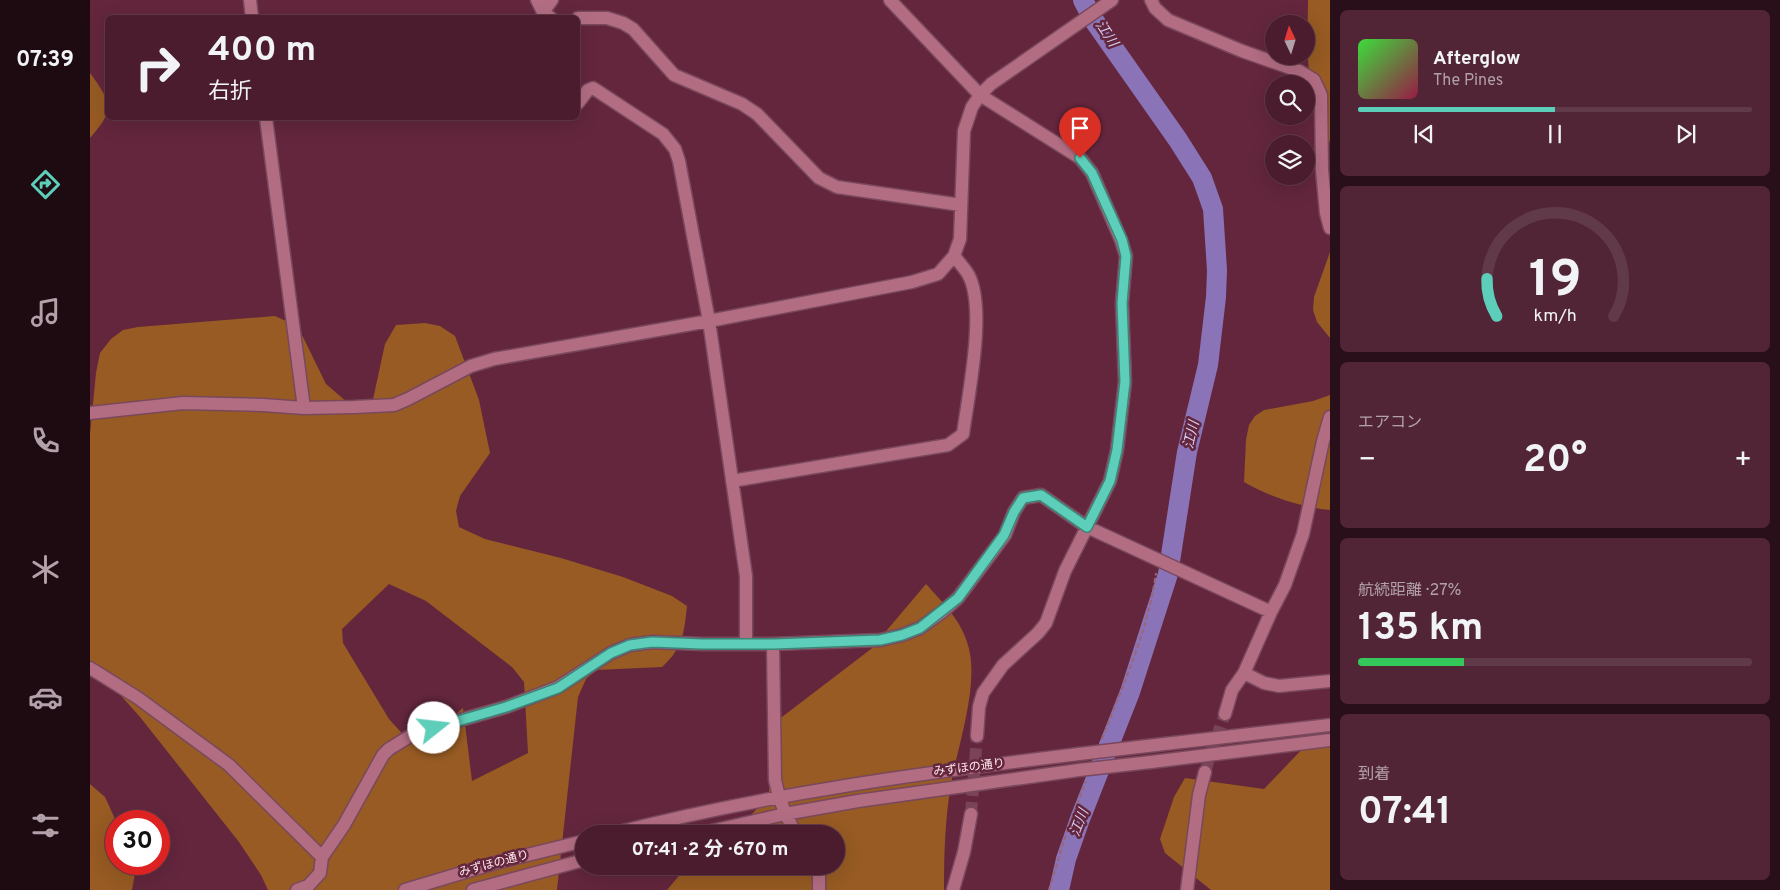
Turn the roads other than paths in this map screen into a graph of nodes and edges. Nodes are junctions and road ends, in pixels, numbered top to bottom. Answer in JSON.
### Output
{"nodes":[{"id":1,"x":250,"y":0,"type":"edge"},
{"id":2,"x":537,"y":0,"type":"edge"},
{"id":3,"x":552,"y":0,"type":"edge"},
{"id":4,"x":890,"y":0,"type":"edge"},
{"id":5,"x":1112,"y":0,"type":"edge"},
{"id":6,"x":1151,"y":0,"type":"edge"},
{"id":7,"x":252,"y":15,"type":"edge"},
{"id":8,"x":547,"y":15,"type":"edge"},
{"id":9,"x":580,"y":18,"type":"edge"},
{"id":10,"x":980,"y":95,"type":"junction"},
{"id":11,"x":1325,"y":97,"type":"edge"},
{"id":12,"x":580,"y":100,"type":"edge"},
{"id":13,"x":266,"y":120,"type":"edge"},
{"id":14,"x":960,"y":205,"type":"junction"},
{"id":15,"x":1330,"y":228,"type":"edge"},
{"id":16,"x":954,"y":256,"type":"junction"},
{"id":17,"x":709,"y":321,"type":"junction"},
{"id":18,"x":304,"y":408,"type":"junction"},
{"id":19,"x":90,"y":413,"type":"edge"},
{"id":20,"x":1330,"y":417,"type":"edge"},
{"id":21,"x":732,"y":480,"type":"junction"},
{"id":22,"x":1087,"y":527,"type":"junction"},
{"id":23,"x":1271,"y":612,"type":"junction"},
{"id":24,"x":746,"y":644,"type":"junction"},
{"id":25,"x":774,"y":644,"type":"junction"},
{"id":26,"x":90,"y":668,"type":"edge"},
{"id":27,"x":1244,"y":673,"type":"junction"},
{"id":28,"x":1330,"y":681,"type":"edge"},
{"id":29,"x":1225,"y":714,"type":"tunnel mouth"},
{"id":30,"x":1330,"y":724,"type":"edge"},
{"id":31,"x":977,"y":736,"type":"tunnel mouth"},
{"id":32,"x":1330,"y":740,"type":"edge"},
{"id":33,"x":1205,"y":772,"type":"tunnel mouth"},
{"id":34,"x":778,"y":797,"type":"junction"},
{"id":35,"x":785,"y":814,"type":"junction"},
{"id":36,"x":971,"y":814,"type":"tunnel mouth"},
{"id":37,"x":652,"y":825,"type":"edge"},
{"id":38,"x":737,"y":825,"type":"edge"},
{"id":39,"x":791,"y":825,"type":"edge"},
{"id":40,"x":575,"y":843,"type":"edge"},
{"id":41,"x":322,"y":857,"type":"junction"},
{"id":42,"x":575,"y":862,"type":"edge"},
{"id":43,"x":819,"y":875,"type":"edge"},
{"id":44,"x":304,"y":889,"type":"edge"},
{"id":45,"x":405,"y":890,"type":"edge"},
{"id":46,"x":474,"y":890,"type":"edge"},
{"id":47,"x":819,"y":890,"type":"edge"},
{"id":48,"x":953,"y":890,"type":"edge"},
{"id":49,"x":1186,"y":890,"type":"edge"}],
"edges":[{"from":1,"to":7,"type":"street"},
{"from":2,"to":8,"type":"street"},
{"from":3,"to":8,"type":"street"},
{"from":4,"to":10,"type":"street"},
{"from":5,"to":10,"type":"street"},
{"from":6,"to":11,"type":"street"},
{"from":9,"to":14,"type":"street"},
{"from":10,"to":14,"type":"street"},
{"from":10,"to":22,"type":"street"},
{"from":11,"to":15,"type":"street"},
{"from":12,"to":17,"type":"street"},
{"from":13,"to":18,"type":"street"},
{"from":14,"to":16,"type":"street"},
{"from":16,"to":17,"type":"street"},
{"from":16,"to":21,"type":"street"},
{"from":17,"to":18,"type":"street"},
{"from":17,"to":21,"type":"street"},
{"from":18,"to":19,"type":"street"},
{"from":20,"to":23,"type":"street"},
{"from":21,"to":24,"type":"street"},
{"from":22,"to":23,"type":"street"},
{"from":22,"to":25,"type":"street"},
{"from":22,"to":31,"type":"street"},
{"from":23,"to":27,"type":"street"},
{"from":24,"to":25,"type":"street"},
{"from":24,"to":41,"type":"street"},
{"from":25,"to":34,"type":"street"},
{"from":26,"to":41,"type":"street"},
{"from":27,"to":28,"type":"street"},
{"from":27,"to":29,"type":"street"},
{"from":30,"to":34,"type":"street","name":"みずほの通り","bridge":true},
{"from":32,"to":35,"type":"street","name":"みずほの通り","bridge":true},
{"from":33,"to":49,"type":"street"},
{"from":34,"to":35,"type":"street"},
{"from":34,"to":37,"type":"street","name":"みずほの通り"},
{"from":35,"to":38,"type":"street","name":"みずほの通り"},
{"from":35,"to":39,"type":"street"},
{"from":36,"to":48,"type":"street"},
{"from":40,"to":45,"type":"street","name":"みずほの通り"},
{"from":41,"to":44,"type":"street"},
{"from":42,"to":46,"type":"street","name":"みずほの通り"},
{"from":43,"to":47,"type":"street"}]}
